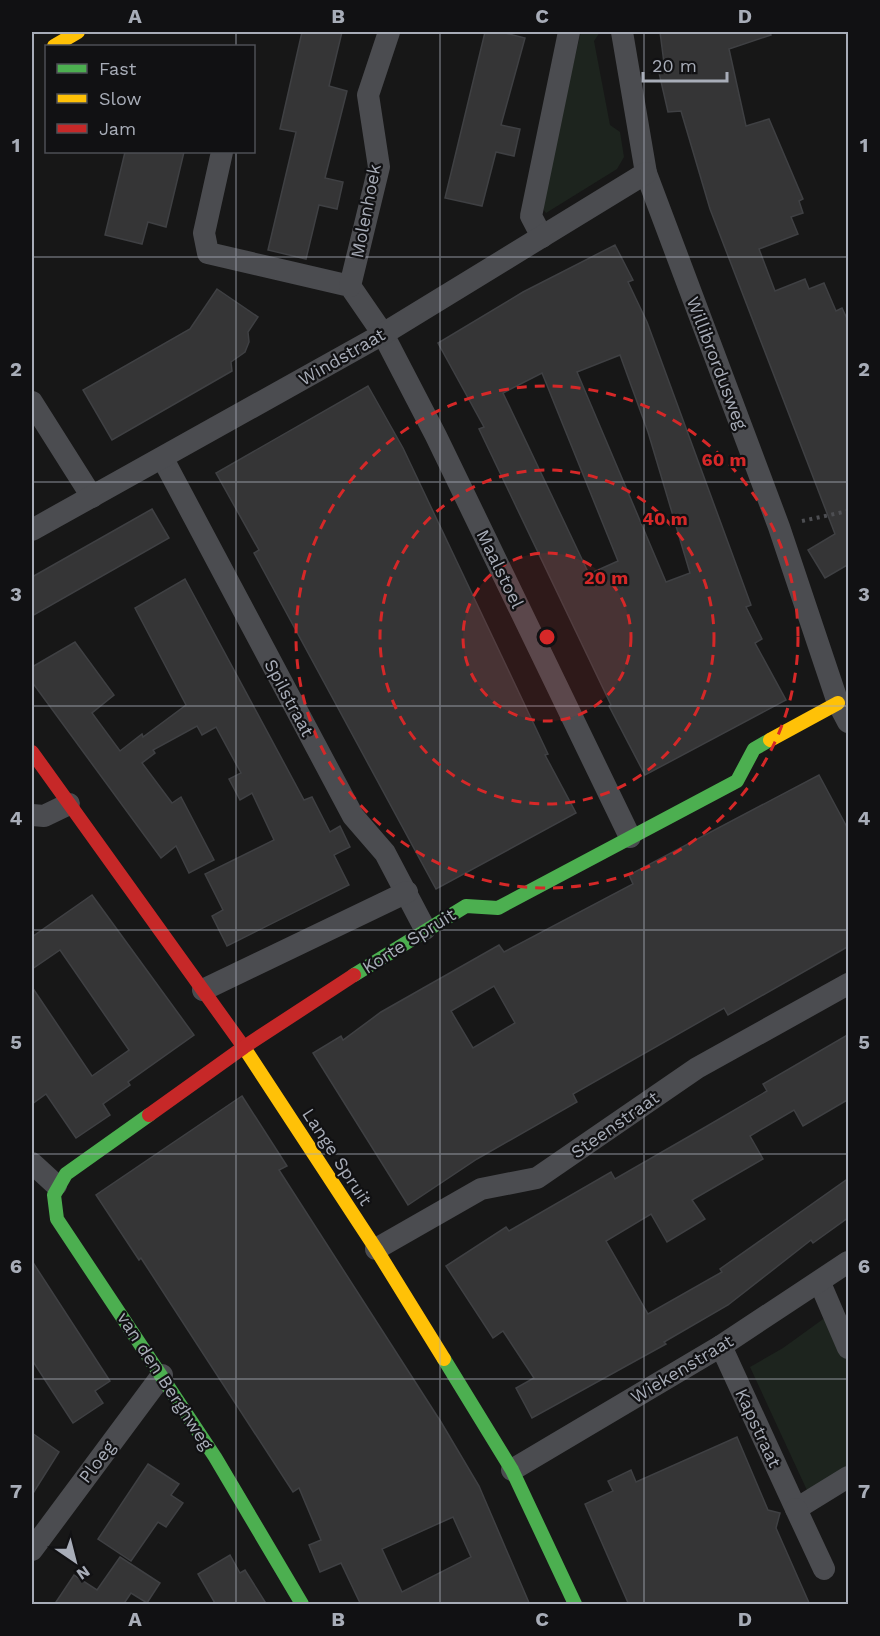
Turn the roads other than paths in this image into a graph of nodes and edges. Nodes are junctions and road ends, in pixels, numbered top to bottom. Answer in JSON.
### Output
{"nodes":[{"id":1,"x":78,"y":32,"type":"edge"},
{"id":2,"x":389,"y":32,"type":"edge"},
{"id":3,"x":569,"y":32,"type":"edge"},
{"id":4,"x":622,"y":32,"type":"edge"},
{"id":5,"x":56,"y":45,"type":"edge"},
{"id":6,"x":222,"y":153,"type":"edge"},
{"id":7,"x":646,"y":173,"type":"junction"},
{"id":8,"x":542,"y":237,"type":"junction"},
{"id":9,"x":350,"y":286,"type":"junction"},
{"id":10,"x":383,"y":334,"type":"junction"},
{"id":11,"x":32,"y":402,"type":"edge"},
{"id":12,"x":163,"y":459,"type":"junction"},
{"id":13,"x":92,"y":497,"type":"junction"},
{"id":14,"x":32,"y":530,"type":"edge"},
{"id":15,"x":843,"y":712,"type":"edge"},
{"id":16,"x":32,"y":752,"type":"edge"},
{"id":17,"x":69,"y":804,"type":"junction"},
{"id":18,"x":32,"y":815,"type":"edge"},
{"id":19,"x":630,"y":837,"type":"junction"},
{"id":20,"x":407,"y":892,"type":"junction"},
{"id":21,"x":425,"y":929,"type":"junction"},
{"id":22,"x":849,"y":984,"type":"edge"},
{"id":23,"x":203,"y":990,"type":"junction"},
{"id":24,"x":244,"y":1047,"type":"junction"},
{"id":25,"x":32,"y":1163,"type":"edge"},
{"id":26,"x":56,"y":1185,"type":"junction"},
{"id":27,"x":376,"y":1249,"type":"junction"},
{"id":28,"x":849,"y":1262,"type":"edge"},
{"id":29,"x":820,"y":1282,"type":"junction"},
{"id":30,"x":721,"y":1346,"type":"junction"},
{"id":31,"x":849,"y":1348,"type":"edge"},
{"id":32,"x":162,"y":1374,"type":"junction"},
{"id":33,"x":512,"y":1470,"type":"junction"},
{"id":34,"x":849,"y":1477,"type":"edge"},
{"id":35,"x":796,"y":1509,"type":"junction"},
{"id":36,"x":32,"y":1550,"type":"edge"},
{"id":37,"x":824,"y":1569,"type":"dead end"},
{"id":38,"x":302,"y":1605,"type":"edge"},
{"id":39,"x":575,"y":1605,"type":"edge"}],
"edges":[{"from":1,"to":5,"type":"street"},
{"from":2,"to":9,"type":"street","name":"Molenhoek"},
{"from":3,"to":8,"type":"street"},
{"from":4,"to":7,"type":"street","name":"Willibrordusweg"},
{"from":6,"to":9,"type":"street"},
{"from":7,"to":8,"type":"street","name":"Windstraat"},
{"from":7,"to":15,"type":"street","name":"Willibrordusweg"},
{"from":8,"to":10,"type":"street","name":"Windstraat"},
{"from":9,"to":10,"type":"street"},
{"from":10,"to":12,"type":"street","name":"Windstraat"},
{"from":10,"to":19,"type":"street","name":"Maalstoel"},
{"from":11,"to":13,"type":"street"},
{"from":12,"to":13,"type":"street","name":"Windstraat"},
{"from":12,"to":20,"type":"street","name":"Spilstraat"},
{"from":13,"to":14,"type":"street","name":"Windstraat"},
{"from":15,"to":19,"type":"street","name":"Korte Spruit"},
{"from":16,"to":17,"type":"street","name":"Lange Spruit"},
{"from":17,"to":18,"type":"street"},
{"from":17,"to":23,"type":"street","name":"Lange Spruit"},
{"from":19,"to":21,"type":"street","name":"Korte Spruit"},
{"from":20,"to":21,"type":"street","name":"Spilstraat"},
{"from":20,"to":23,"type":"street"},
{"from":21,"to":24,"type":"street","name":"Korte Spruit"},
{"from":22,"to":27,"type":"street","name":"Steenstraat"},
{"from":23,"to":24,"type":"street","name":"Lange Spruit"},
{"from":24,"to":26,"type":"street","name":"Korte Spruit"},
{"from":24,"to":27,"type":"street","name":"Lange Spruit"},
{"from":25,"to":26,"type":"street"},
{"from":26,"to":32,"type":"street","name":"van den Berghweg"},
{"from":27,"to":33,"type":"street","name":"Lange Spruit"},
{"from":28,"to":29,"type":"street","name":"Wiekenstraat"},
{"from":29,"to":30,"type":"street","name":"Wiekenstraat"},
{"from":29,"to":31,"type":"street"},
{"from":30,"to":33,"type":"street","name":"Wiekenstraat"},
{"from":30,"to":35,"type":"street","name":"Kapstraat"},
{"from":32,"to":36,"type":"street","name":"Ploeg"},
{"from":32,"to":38,"type":"street","name":"van den Berghweg"},
{"from":33,"to":39,"type":"street","name":"Lange Spruit"},
{"from":34,"to":35,"type":"street"},
{"from":35,"to":37,"type":"street","name":"Kapstraat"}]}
